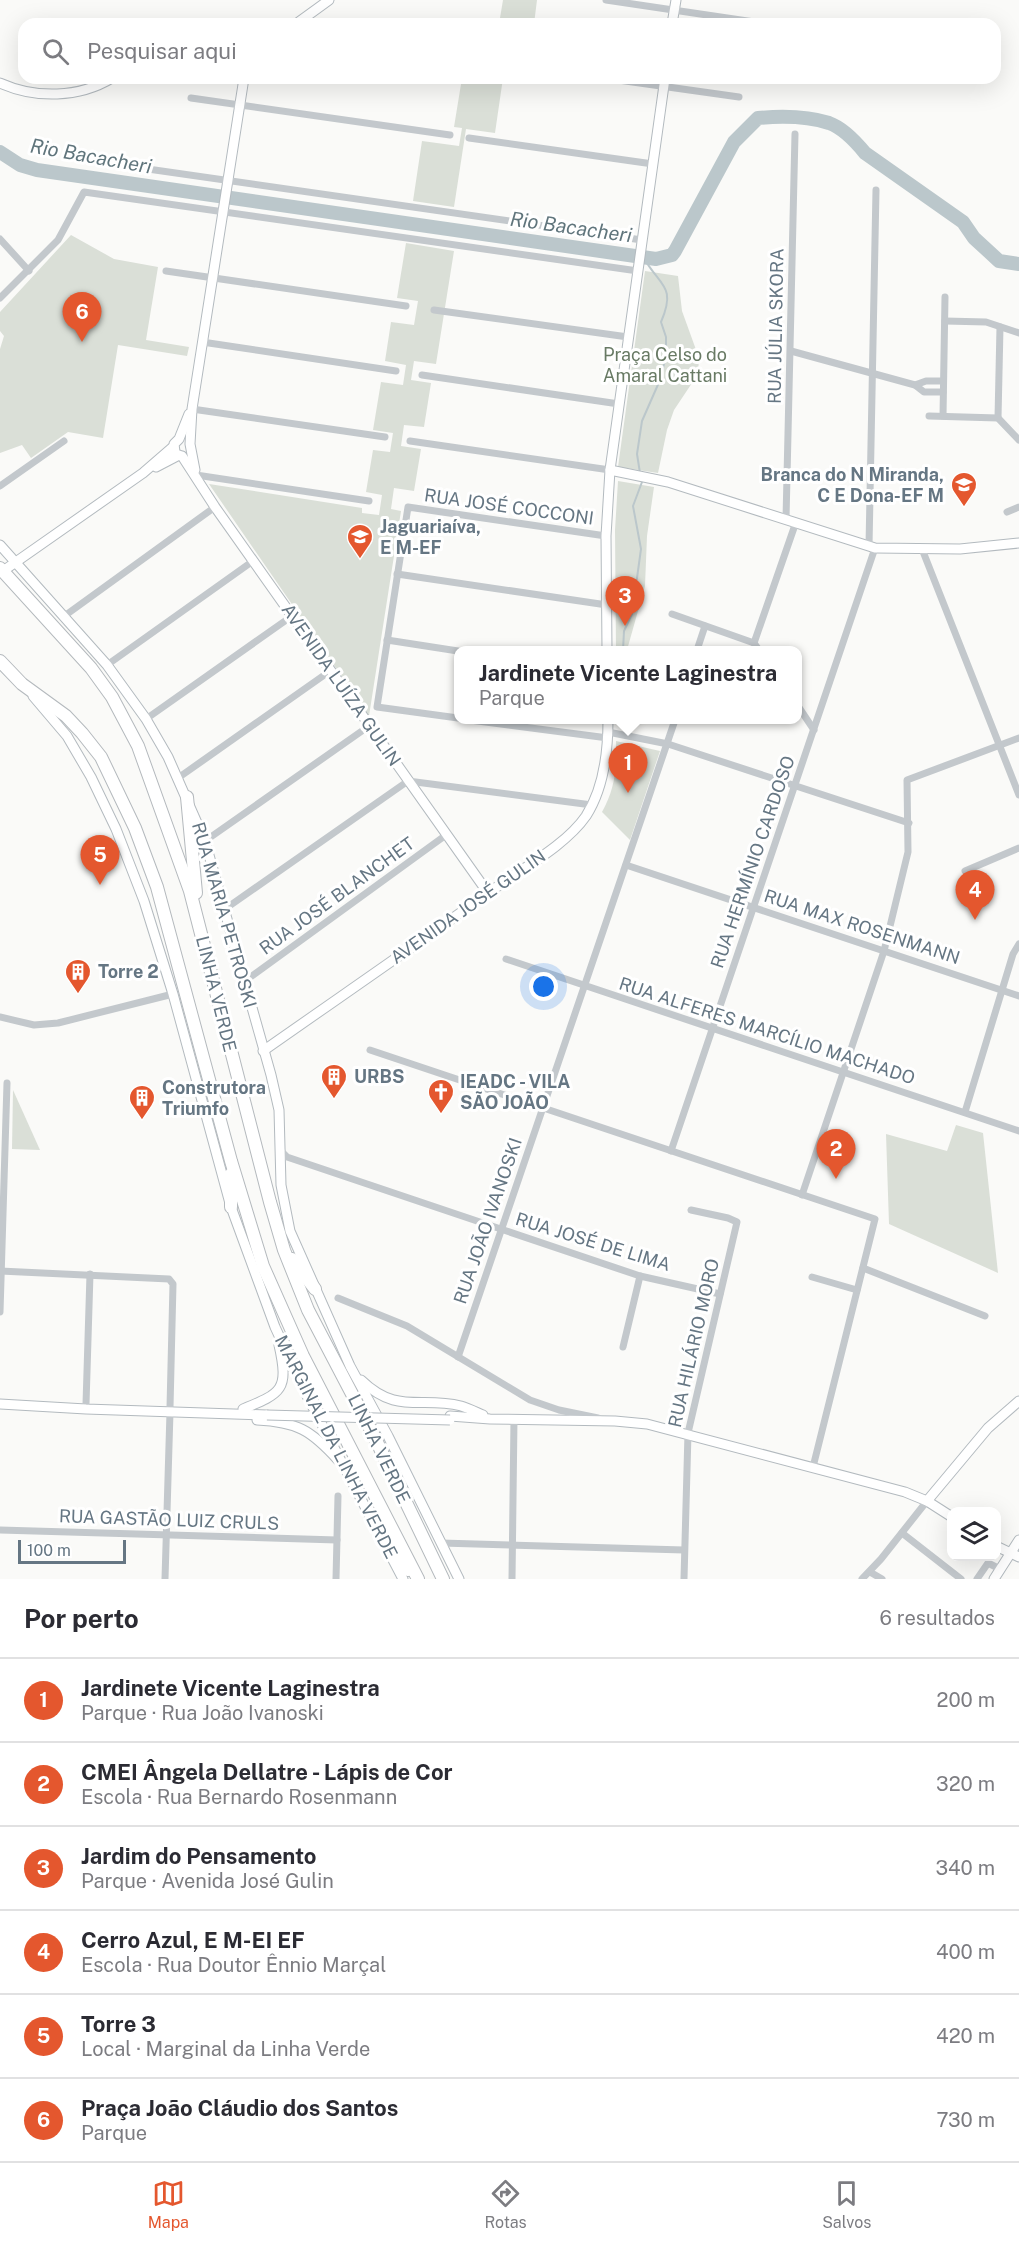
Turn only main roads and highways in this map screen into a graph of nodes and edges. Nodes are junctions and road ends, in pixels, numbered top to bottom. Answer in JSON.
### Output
{"nodes":[{"id":1,"x":329,"y":0,"type":"edge"},
{"id":2,"x":304,"y":18,"type":"edge"},
{"id":3,"x":0,"y":83,"type":"edge"},
{"id":4,"x":98,"y":84,"type":"edge"},
{"id":5,"x":243,"y":84,"type":"edge"},
{"id":6,"x":248,"y":84,"type":"edge"},
{"id":7,"x":664,"y":84,"type":"edge"},
{"id":8,"x":239,"y":105,"type":"junction"},
{"id":9,"x":192,"y":409,"type":"junction"},
{"id":10,"x":190,"y":446,"type":"junction"},
{"id":11,"x":178,"y":449,"type":"junction"},
{"id":12,"x":610,"y":470,"type":"junction"},
{"id":13,"x":196,"y":475,"type":"junction"},
{"id":14,"x":1019,"y":543,"type":"edge"},
{"id":15,"x":0,"y":545,"type":"edge"},
{"id":16,"x":15,"y":562,"type":"junction"},
{"id":17,"x":2,"y":570,"type":"edge"},
{"id":18,"x":607,"y":646,"type":"edge"},
{"id":19,"x":0,"y":662,"type":"edge"},
{"id":20,"x":22,"y":684,"type":"junction"},
{"id":21,"x":608,"y":724,"type":"edge"},
{"id":22,"x":187,"y":797,"type":"junction"},
{"id":23,"x":488,"y":893,"type":"junction"},
{"id":24,"x":199,"y":924,"type":"junction"},
{"id":25,"x":263,"y":1051,"type":"junction"},
{"id":26,"x":231,"y":1161,"type":"junction"},
{"id":27,"x":231,"y":1207,"type":"junction"},
{"id":28,"x":284,"y":1250,"type":"junction"},
{"id":29,"x":315,"y":1289,"type":"junction"},
{"id":30,"x":275,"y":1327,"type":"junction"},
{"id":31,"x":350,"y":1366,"type":"junction"},
{"id":32,"x":1019,"y":1401,"type":"edge"},
{"id":33,"x":0,"y":1404,"type":"edge"},
{"id":34,"x":63,"y":1406,"type":"junction"},
{"id":35,"x":170,"y":1409,"type":"junction"},
{"id":36,"x":243,"y":1409,"type":"junction"},
{"id":37,"x":267,"y":1412,"type":"junction"},
{"id":38,"x":195,"y":1413,"type":"junction"},
{"id":39,"x":490,"y":1419,"type":"junction"},
{"id":40,"x":346,"y":1469,"type":"junction"},
{"id":41,"x":927,"y":1501,"type":"junction"},
{"id":42,"x":947,"y":1514,"type":"edge"},
{"id":43,"x":382,"y":1538,"type":"junction"},
{"id":44,"x":1019,"y":1540,"type":"edge"},
{"id":45,"x":1001,"y":1548,"type":"edge"},
{"id":46,"x":1015,"y":1556,"type":"edge"},
{"id":47,"x":403,"y":1579,"type":"edge"},
{"id":48,"x":417,"y":1579,"type":"edge"},
{"id":49,"x":443,"y":1579,"type":"edge"},
{"id":50,"x":459,"y":1579,"type":"edge"},
{"id":51,"x":994,"y":1579,"type":"edge"}],
"edges":[{"from":1,"to":2,"type":"main road"},
{"from":3,"to":4,"type":"main road"},
{"from":5,"to":8,"type":"main road"},
{"from":6,"to":8,"type":"main road"},
{"from":7,"to":12,"type":"main road"},
{"from":8,"to":9,"type":"main road"},
{"from":9,"to":10,"type":"main road","name":"AVENIDA LUÍZA GULIN"},
{"from":9,"to":11,"type":"main road"},
{"from":10,"to":11,"type":"main road"},
{"from":10,"to":11,"type":"main road"},
{"from":10,"to":13,"type":"main road","name":"AVENIDA LUÍZA GULIN"},
{"from":11,"to":13,"type":"main road","name":"AVENIDA LUÍZA GULIN"},
{"from":11,"to":16,"type":"main road"},
{"from":12,"to":14,"type":"main road"},
{"from":12,"to":18,"type":"main road"},
{"from":13,"to":23,"type":"main road","name":"AVENIDA LUÍZA GULIN"},
{"from":15,"to":16,"type":"main road","name":"RUA MARIA PETROSKI"},
{"from":16,"to":17,"type":"main road"},
{"from":16,"to":22,"type":"main road","name":"RUA MARIA PETROSKI"},
{"from":17,"to":24,"type":"highway","name":"LINHA VERDE"},
{"from":19,"to":20,"type":"highway","name":"LINHA VERDE"},
{"from":20,"to":26,"type":"highway","name":"LINHA VERDE"},
{"from":20,"to":27,"type":"main road","name":"MARGINAL DA LINHA VERDE"},
{"from":21,"to":23,"type":"main road","name":"AVENIDA JOSÉ GULIN"},
{"from":22,"to":24,"type":"highway"},
{"from":22,"to":25,"type":"main road","name":"RUA MARIA PETROSKI"},
{"from":23,"to":25,"type":"main road","name":"AVENIDA JOSÉ GULIN"},
{"from":24,"to":28,"type":"highway","name":"LINHA VERDE"},
{"from":25,"to":29,"type":"main road","name":"RUA MARIA PETROSKI"},
{"from":26,"to":27,"type":"highway"},
{"from":26,"to":48,"type":"highway","name":"LINHA VERDE"},
{"from":27,"to":30,"type":"main road","name":"MARGINAL DA LINHA VERDE"},
{"from":28,"to":29,"type":"highway"},
{"from":28,"to":49,"type":"highway","name":"LINHA VERDE"},
{"from":29,"to":31,"type":"main road"},
{"from":30,"to":36,"type":"main road"},
{"from":30,"to":40,"type":"main road","name":"MARGINAL DA LINHA VERDE"},
{"from":31,"to":39,"type":"main road"},
{"from":31,"to":50,"type":"main road"},
{"from":32,"to":41,"type":"main road"},
{"from":33,"to":34,"type":"main road"},
{"from":34,"to":35,"type":"main road"},
{"from":34,"to":35,"type":"main road"},
{"from":35,"to":36,"type":"main road"},
{"from":35,"to":38,"type":"main road"},
{"from":36,"to":37,"type":"main road"},
{"from":37,"to":38,"type":"main road"},
{"from":37,"to":39,"type":"main road","bridge":true},
{"from":38,"to":40,"type":"main road"},
{"from":39,"to":41,"type":"main road"},
{"from":40,"to":43,"type":"main road","name":"MARGINAL DA LINHA VERDE"},
{"from":41,"to":42,"type":"main road"},
{"from":43,"to":47,"type":"main road","name":"MARGINAL DA LINHA VERDE"},
{"from":43,"to":48,"type":"highway"},
{"from":44,"to":46,"type":"main road"},
{"from":45,"to":46,"type":"main road"},
{"from":46,"to":51,"type":"main road"}]}
